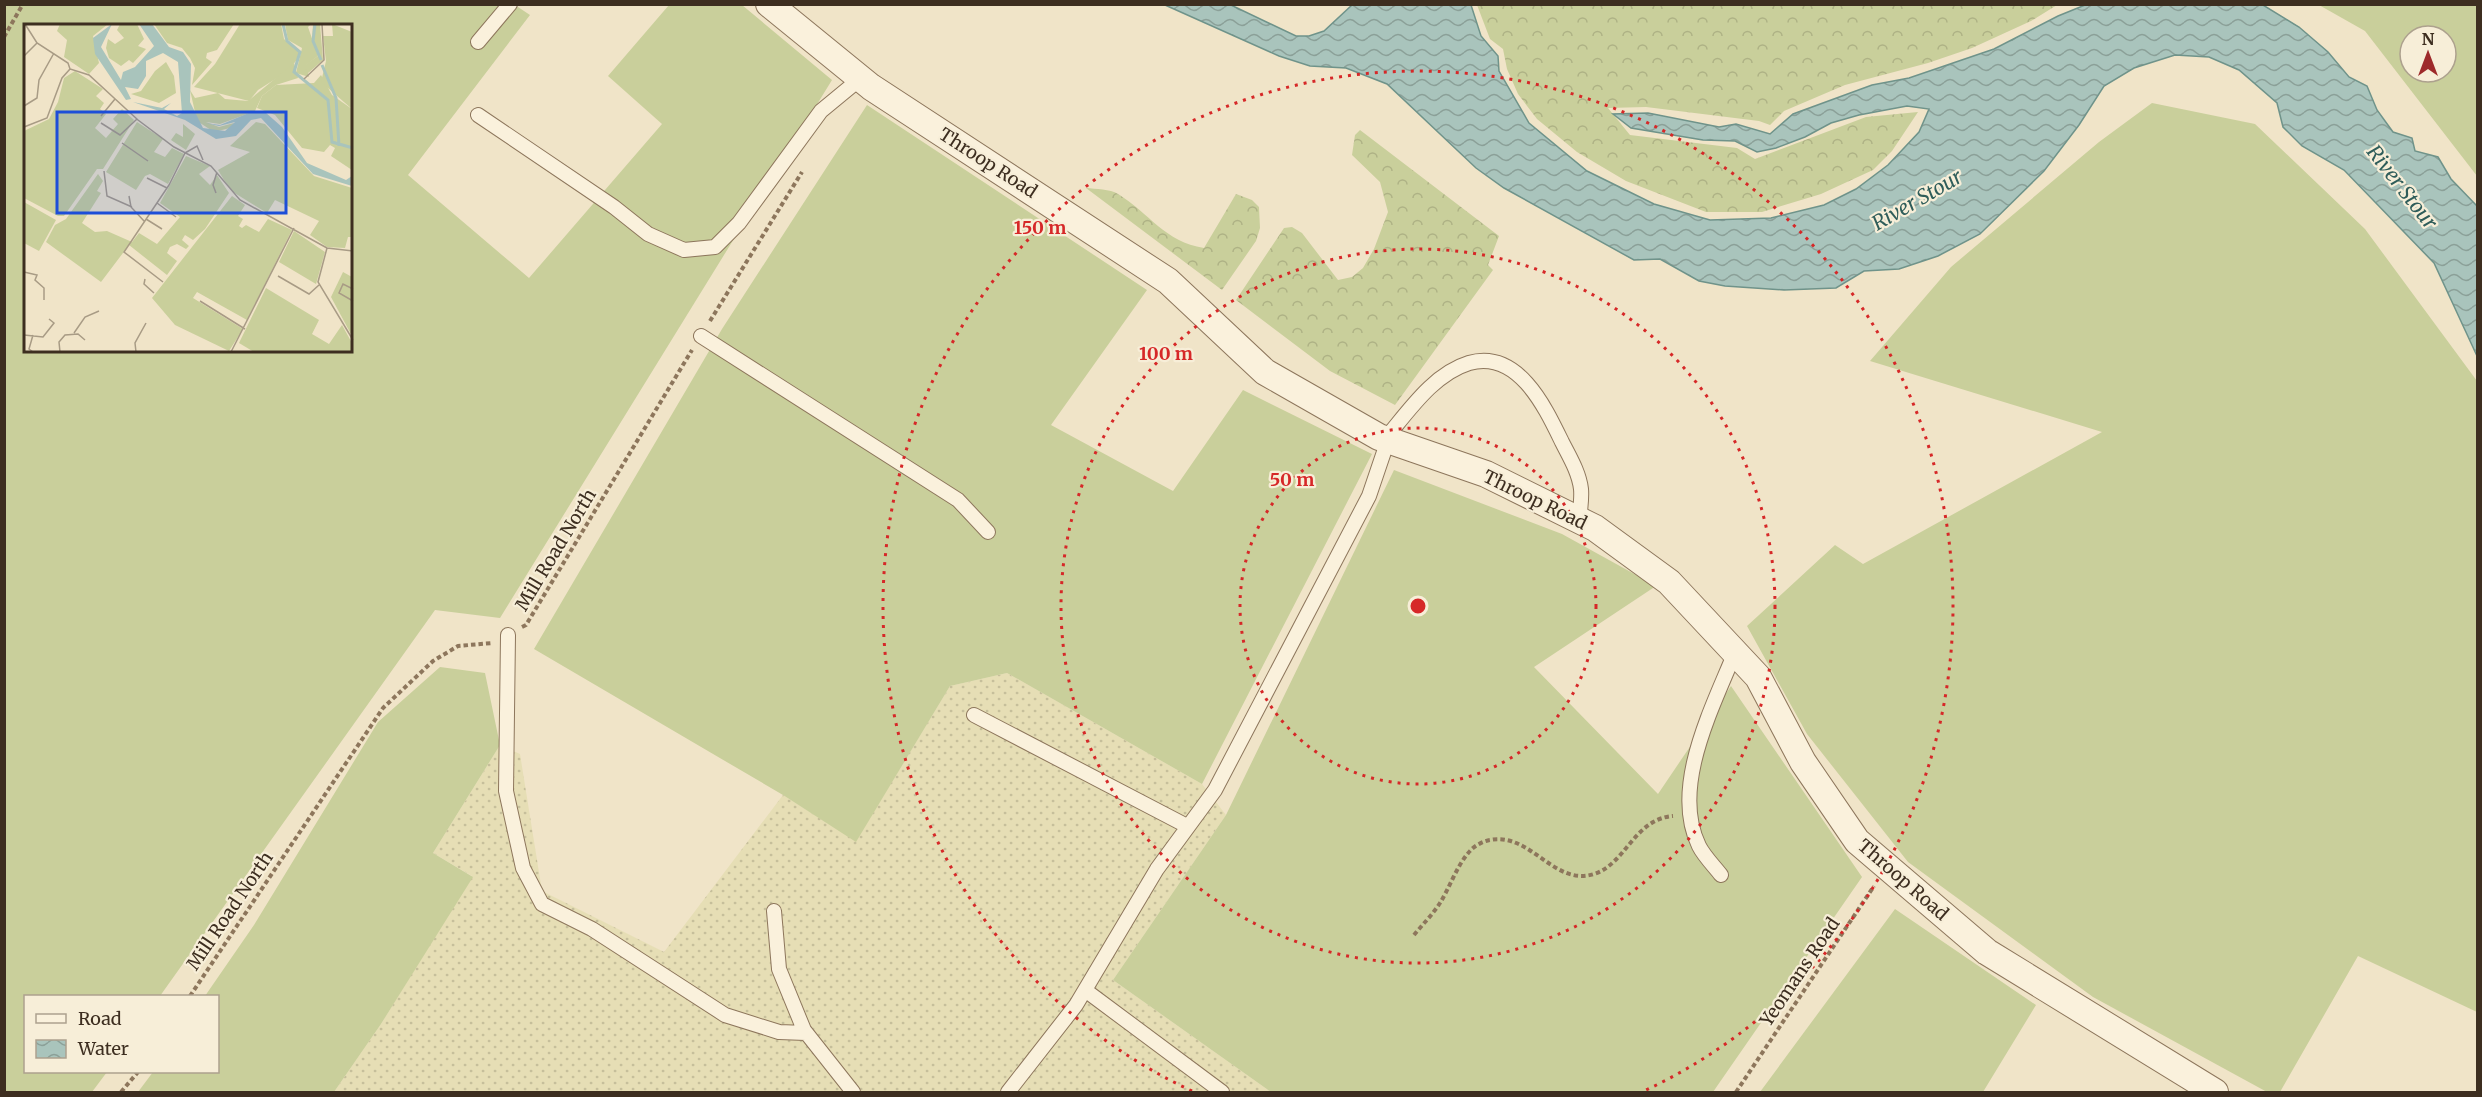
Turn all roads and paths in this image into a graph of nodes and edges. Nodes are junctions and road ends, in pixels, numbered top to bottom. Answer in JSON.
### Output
{"nodes":[{"id":1,"x":23,"y":4,"type":"edge"},
{"id":2,"x":510,"y":4,"type":"edge"},
{"id":3,"x":769,"y":4,"type":"edge"},
{"id":4,"x":4,"y":37,"type":"edge"},
{"id":5,"x":478,"y":42,"type":"dead end"},
{"id":6,"x":861,"y":78,"type":"junction"},
{"id":7,"x":478,"y":116,"type":"dead end"},
{"id":8,"x":803,"y":170,"type":"dead end"},
{"id":9,"x":701,"y":336,"type":"junction"},
{"id":10,"x":1386,"y":440,"type":"junction"},
{"id":11,"x":1579,"y":521,"type":"junction"},
{"id":12,"x":988,"y":532,"type":"dead end"},
{"id":13,"x":508,"y":635,"type":"junction"},
{"id":14,"x":1735,"y":652,"type":"junction"},
{"id":15,"x":974,"y":715,"type":"dead end"},
{"id":16,"x":1689,"y":816,"type":"junction"},
{"id":17,"x":1187,"y":826,"type":"junction"},
{"id":18,"x":1887,"y":867,"type":"junction"},
{"id":19,"x":1721,"y":875,"type":"dead end"},
{"id":20,"x":774,"y":911,"type":"dead end"},
{"id":21,"x":1414,"y":935,"type":"dead end"},
{"id":22,"x":1085,"y":990,"type":"junction"},
{"id":23,"x":191,"y":995,"type":"edge"},
{"id":24,"x":806,"y":1033,"type":"junction"},
{"id":25,"x":136,"y":1073,"type":"edge"},
{"id":26,"x":121,"y":1092,"type":"edge"},
{"id":27,"x":853,"y":1092,"type":"edge"},
{"id":28,"x":1008,"y":1092,"type":"edge"},
{"id":29,"x":1222,"y":1092,"type":"edge"},
{"id":30,"x":1736,"y":1092,"type":"edge"},
{"id":31,"x":2215,"y":1092,"type":"edge"}],
"edges":[{"from":1,"to":4,"type":"path"},
{"from":2,"to":5,"type":"lane"},
{"from":3,"to":6,"type":"street","name":"Throop Road"},
{"from":6,"to":7,"type":"lane"},
{"from":6,"to":10,"type":"street","name":"Throop Road"},
{"from":8,"to":9,"type":"path","name":"Mill Road North"},
{"from":9,"to":12,"type":"lane"},
{"from":9,"to":13,"type":"path","name":"Mill Road North"},
{"from":10,"to":11,"type":"street","name":"Throop Road"},
{"from":10,"to":11,"type":"lane"},
{"from":10,"to":17,"type":"lane"},
{"from":11,"to":14,"type":"street","name":"Throop Road"},
{"from":13,"to":23,"type":"path","name":"Mill Road North"},
{"from":13,"to":24,"type":"lane"},
{"from":14,"to":16,"type":"lane"},
{"from":14,"to":18,"type":"street","name":"Throop Road"},
{"from":15,"to":17,"type":"lane"},
{"from":16,"to":19,"type":"lane"},
{"from":16,"to":21,"type":"path"},
{"from":17,"to":22,"type":"lane"},
{"from":18,"to":30,"type":"path","name":"Yeomans Road"},
{"from":18,"to":31,"type":"street","name":"Throop Road"},
{"from":20,"to":24,"type":"lane"},
{"from":22,"to":28,"type":"lane"},
{"from":22,"to":29,"type":"lane"},
{"from":24,"to":27,"type":"lane"},
{"from":25,"to":26,"type":"path"}]}
